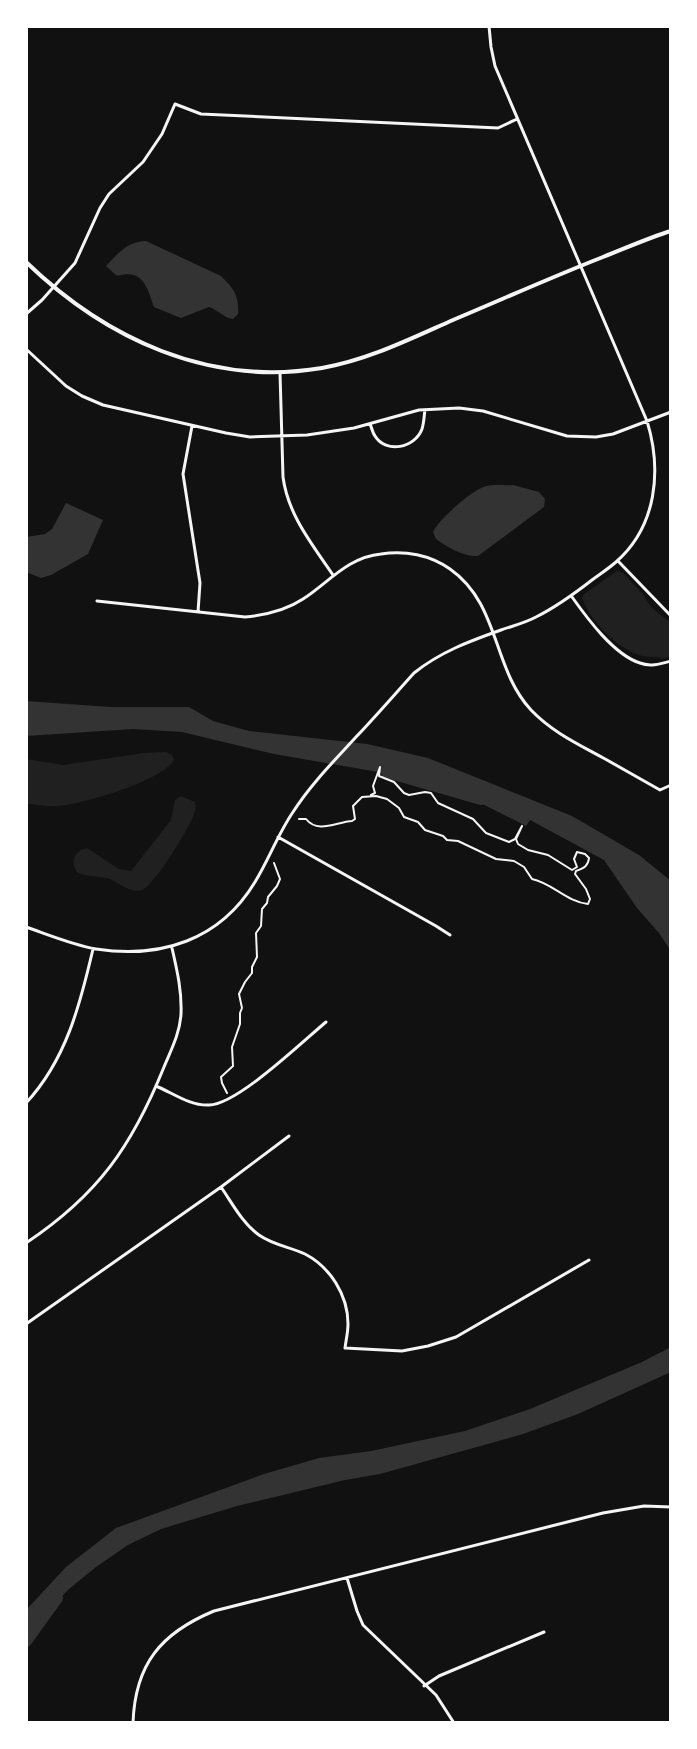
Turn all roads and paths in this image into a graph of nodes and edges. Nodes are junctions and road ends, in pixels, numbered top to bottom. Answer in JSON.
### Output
{"nodes":[{"id":1,"x":489,"y":26,"type":"edge"},
{"id":2,"x":517,"y":119,"type":"junction"},
{"id":3,"x":671,"y":231,"type":"edge"},
{"id":4,"x":26,"y":262,"type":"edge"},
{"id":5,"x":581,"y":266,"type":"junction"},
{"id":6,"x":52,"y":288,"type":"junction"},
{"id":7,"x":26,"y":314,"type":"edge"},
{"id":8,"x":26,"y":349,"type":"edge"},
{"id":9,"x":280,"y":371,"type":"junction"},
{"id":10,"x":425,"y":410,"type":"junction"},
{"id":11,"x":671,"y":412,"type":"edge"},
{"id":12,"x":647,"y":421,"type":"junction"},
{"id":13,"x":370,"y":424,"type":"junction"},
{"id":14,"x":192,"y":425,"type":"junction"},
{"id":15,"x":282,"y":437,"type":"junction"},
{"id":16,"x":618,"y":561,"type":"junction"},
{"id":17,"x":333,"y":575,"type":"junction"},
{"id":18,"x":572,"y":596,"type":"junction"},
{"id":19,"x":97,"y":601,"type":"dead end"},
{"id":20,"x":198,"y":612,"type":"junction"},
{"id":21,"x":671,"y":616,"type":"edge"},
{"id":22,"x":494,"y":633,"type":"junction"},
{"id":23,"x":671,"y":661,"type":"edge"},
{"id":24,"x":671,"y":785,"type":"edge"},
{"id":25,"x":371,"y":795,"type":"dead end"},
{"id":26,"x":299,"y":819,"type":"dead end"},
{"id":27,"x":278,"y":837,"type":"junction"},
{"id":28,"x":274,"y":863,"type":"dead end"},
{"id":29,"x":26,"y":927,"type":"edge"},
{"id":30,"x":450,"y":935,"type":"dead end"},
{"id":31,"x":172,"y":948,"type":"junction"},
{"id":32,"x":93,"y":949,"type":"junction"},
{"id":33,"x":326,"y":1022,"type":"dead end"},
{"id":34,"x":156,"y":1086,"type":"junction"},
{"id":35,"x":227,"y":1093,"type":"dead end"},
{"id":36,"x":26,"y":1103,"type":"edge"},
{"id":37,"x":289,"y":1136,"type":"dead end"},
{"id":38,"x":221,"y":1187,"type":"junction"},
{"id":39,"x":26,"y":1243,"type":"edge"},
{"id":40,"x":589,"y":1260,"type":"dead end"},
{"id":41,"x":26,"y":1323,"type":"edge"},
{"id":42,"x":671,"y":1507,"type":"edge"},
{"id":43,"x":347,"y":1578,"type":"junction"},
{"id":44,"x":544,"y":1632,"type":"dead end"},
{"id":45,"x":424,"y":1686,"type":"junction"},
{"id":46,"x":133,"y":1723,"type":"edge"},
{"id":47,"x":454,"y":1723,"type":"edge"}],
"edges":[{"from":1,"to":2,"type":"street"},
{"from":2,"to":5,"type":"street"},
{"from":2,"to":6,"type":"street"},
{"from":3,"to":5,"type":"street"},
{"from":4,"to":6,"type":"street"},
{"from":5,"to":9,"type":"street"},
{"from":5,"to":12,"type":"street"},
{"from":6,"to":7,"type":"street"},
{"from":6,"to":9,"type":"street"},
{"from":8,"to":14,"type":"street"},
{"from":9,"to":15,"type":"street"},
{"from":10,"to":12,"type":"street"},
{"from":10,"to":13,"type":"street"},
{"from":10,"to":13,"type":"street"},
{"from":11,"to":12,"type":"street"},
{"from":12,"to":16,"type":"street"},
{"from":13,"to":15,"type":"street"},
{"from":14,"to":15,"type":"street"},
{"from":14,"to":20,"type":"street"},
{"from":15,"to":17,"type":"street"},
{"from":16,"to":18,"type":"street"},
{"from":16,"to":21,"type":"street"},
{"from":17,"to":20,"type":"street"},
{"from":17,"to":22,"type":"street"},
{"from":18,"to":22,"type":"street"},
{"from":18,"to":23,"type":"street"},
{"from":19,"to":20,"type":"street"},
{"from":22,"to":24,"type":"street"},
{"from":22,"to":27,"type":"street"},
{"from":25,"to":26,"type":"path"},
{"from":27,"to":30,"type":"street"},
{"from":27,"to":31,"type":"street"},
{"from":28,"to":35,"type":"path"},
{"from":29,"to":32,"type":"street"},
{"from":31,"to":32,"type":"street"},
{"from":31,"to":34,"type":"street"},
{"from":32,"to":36,"type":"street"},
{"from":33,"to":34,"type":"street"},
{"from":34,"to":39,"type":"street"},
{"from":37,"to":38,"type":"street"},
{"from":38,"to":40,"type":"street"},
{"from":38,"to":41,"type":"street"},
{"from":42,"to":43,"type":"street"},
{"from":43,"to":45,"type":"street"},
{"from":43,"to":46,"type":"street"},
{"from":44,"to":45,"type":"street"},
{"from":45,"to":47,"type":"street"}]}
